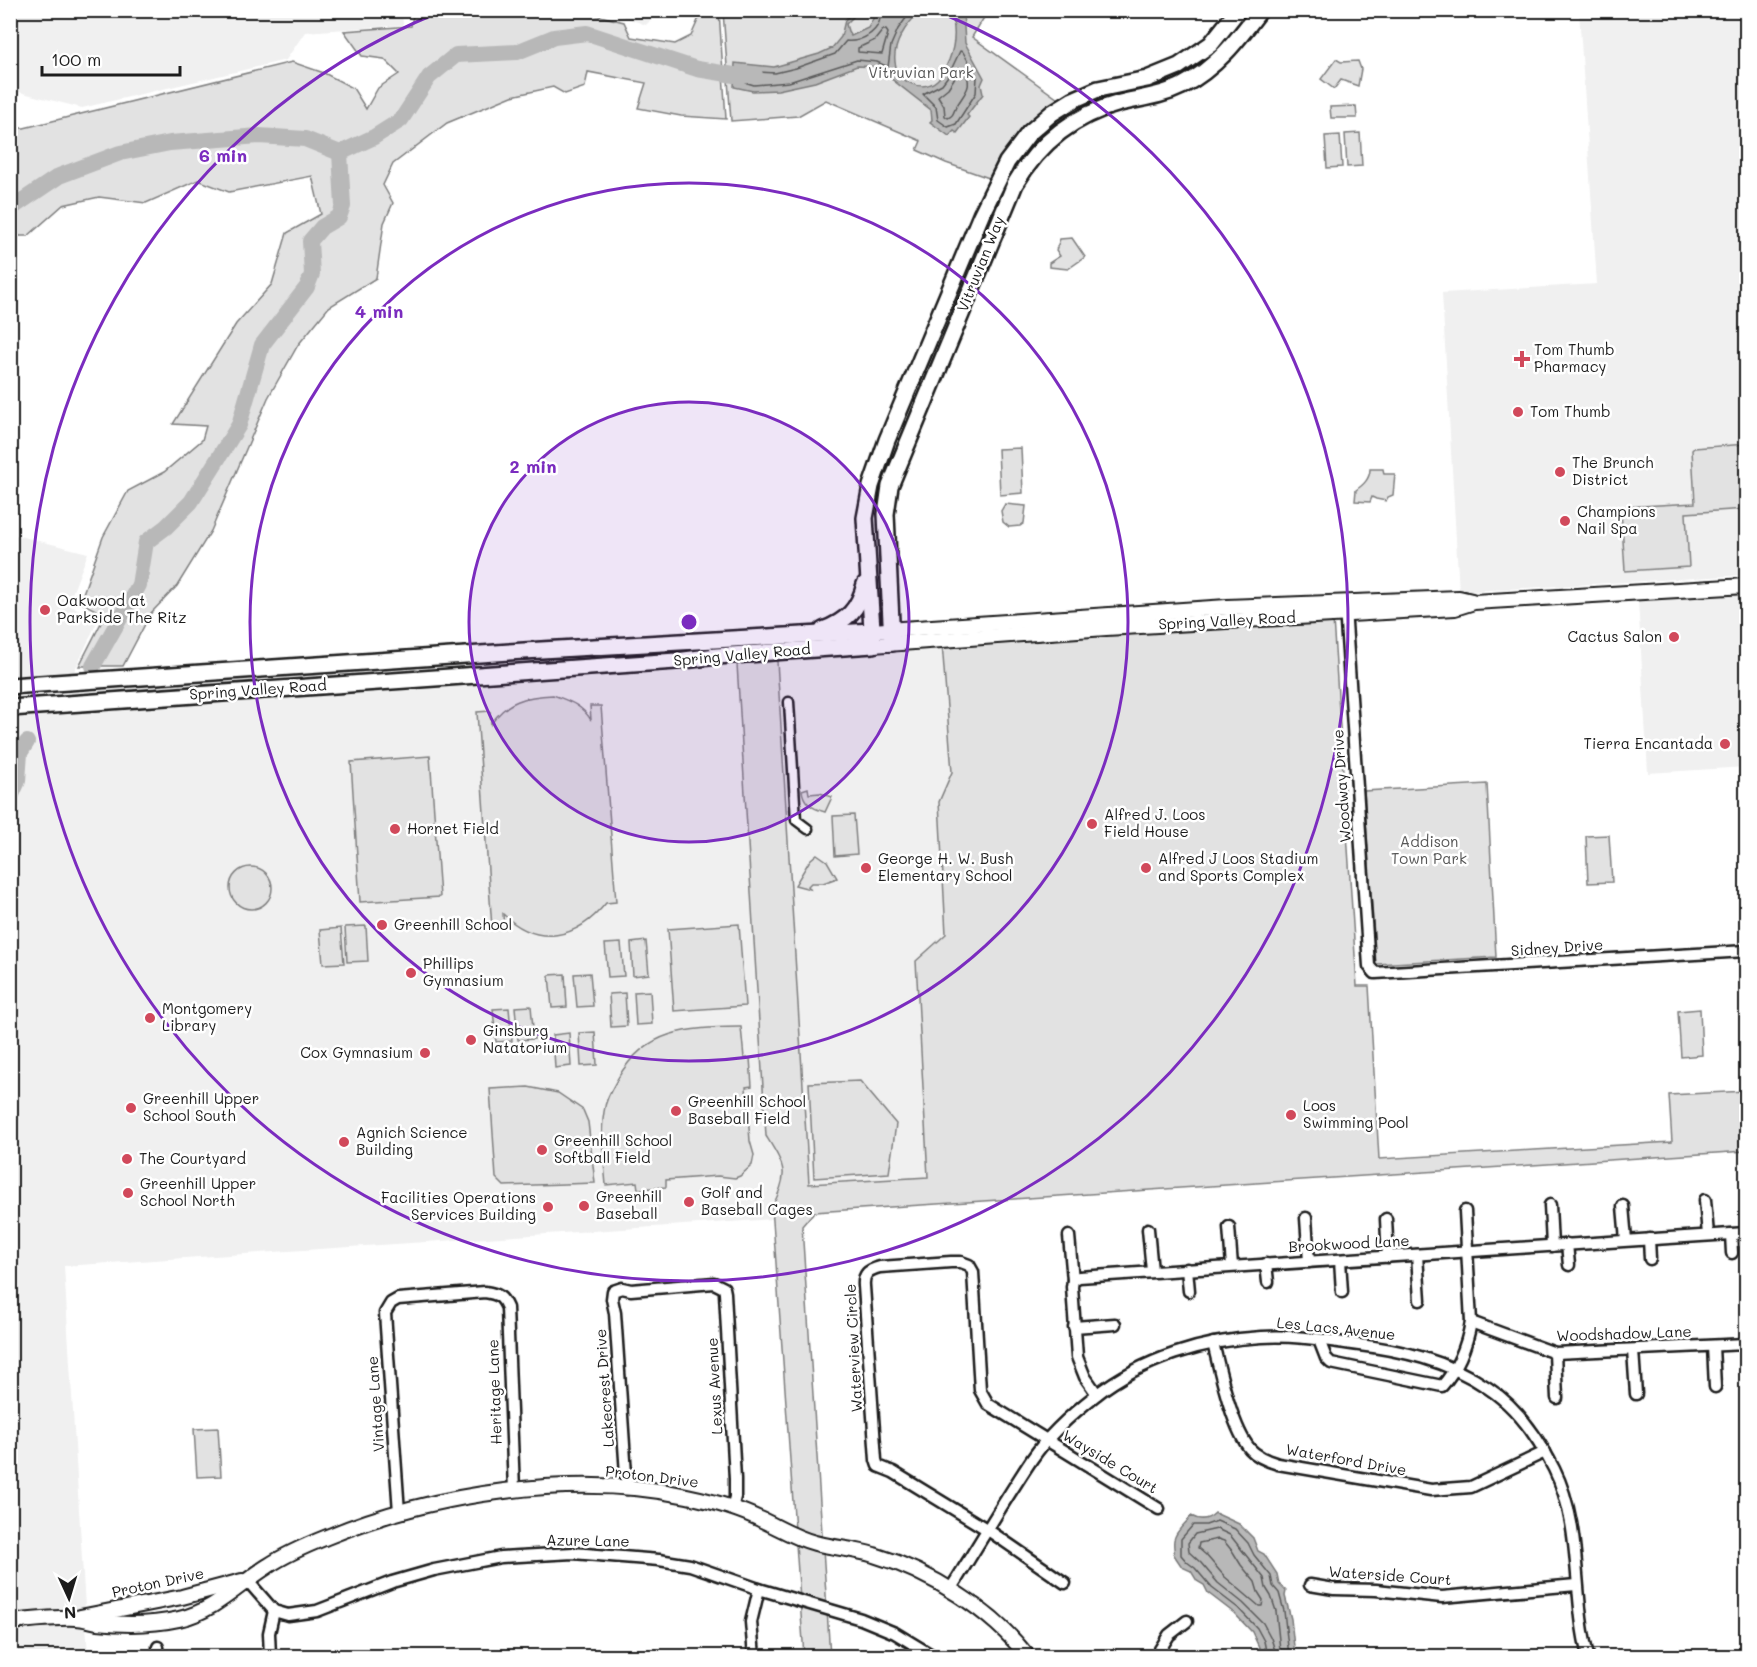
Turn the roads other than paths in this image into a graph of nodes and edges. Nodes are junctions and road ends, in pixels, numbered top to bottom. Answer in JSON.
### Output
{"nodes":[{"id":1,"x":1238,"y":10,"type":"edge"},
{"id":2,"x":1260,"y":10,"type":"edge"},
{"id":3,"x":1007,"y":162,"type":"junction"},
{"id":4,"x":1022,"y":172,"type":"junction"},
{"id":5,"x":930,"y":337,"type":"junction"},
{"id":6,"x":948,"y":345,"type":"junction"},
{"id":7,"x":887,"y":440,"type":"junction"},
{"id":8,"x":890,"y":486,"type":"junction"},
{"id":9,"x":868,"y":576,"type":"junction"},
{"id":10,"x":1746,"y":586,"type":"edge"},
{"id":11,"x":1345,"y":608,"type":"junction"},
{"id":12,"x":809,"y":635,"type":"junction"},
{"id":13,"x":891,"y":636,"type":"junction"},
{"id":14,"x":872,"y":638,"type":"junction"},
{"id":15,"x":715,"y":639,"type":"junction"},
{"id":16,"x":717,"y":656,"type":"junction"},
{"id":17,"x":10,"y":686,"type":"edge"},
{"id":18,"x":789,"y":702,"type":"dead end"},
{"id":19,"x":10,"y":708,"type":"edge"},
{"id":20,"x":808,"y":829,"type":"dead end"},
{"id":21,"x":1746,"y":951,"type":"edge"},
{"id":22,"x":1370,"y":969,"type":"joint"},
{"id":23,"x":1705,"y":1200,"type":"dead end"},
{"id":24,"x":1550,"y":1205,"type":"dead end"},
{"id":25,"x":1623,"y":1206,"type":"dead end"},
{"id":26,"x":1465,"y":1211,"type":"dead end"},
{"id":27,"x":1306,"y":1218,"type":"dead end"},
{"id":28,"x":1386,"y":1219,"type":"dead end"},
{"id":29,"x":1229,"y":1227,"type":"dead end"},
{"id":30,"x":1148,"y":1229,"type":"dead end"},
{"id":31,"x":1746,"y":1233,"type":"edge"},
{"id":32,"x":1731,"y":1234,"type":"junction"},
{"id":33,"x":1708,"y":1235,"type":"junction"},
{"id":34,"x":1069,"y":1236,"type":"dead end"},
{"id":35,"x":1649,"y":1239,"type":"junction"},
{"id":36,"x":1626,"y":1240,"type":"junction"},
{"id":37,"x":1567,"y":1244,"type":"junction"},
{"id":38,"x":1552,"y":1246,"type":"junction"},
{"id":39,"x":1467,"y":1251,"type":"junction"},
{"id":40,"x":1732,"y":1253,"type":"dead end"},
{"id":41,"x":1417,"y":1255,"type":"junction"},
{"id":42,"x":1388,"y":1257,"type":"junction"},
{"id":43,"x":1650,"y":1259,"type":"dead end"},
{"id":44,"x":1340,"y":1260,"type":"junction"},
{"id":45,"x":1309,"y":1262,"type":"junction"},
{"id":46,"x":1266,"y":1264,"type":"junction"},
{"id":47,"x":1569,"y":1265,"type":"dead end"},
{"id":48,"x":1232,"y":1266,"type":"junction"},
{"id":49,"x":1187,"y":1269,"type":"junction"},
{"id":50,"x":1152,"y":1271,"type":"junction"},
{"id":51,"x":1073,"y":1280,"type":"junction"},
{"id":52,"x":1268,"y":1282,"type":"dead end"},
{"id":53,"x":618,"y":1289,"type":"joint"},
{"id":54,"x":1189,"y":1291,"type":"dead end"},
{"id":55,"x":1342,"y":1292,"type":"dead end"},
{"id":56,"x":398,"y":1299,"type":"joint"},
{"id":57,"x":1420,"y":1300,"type":"dead end"},
{"id":58,"x":1471,"y":1322,"type":"junction"},
{"id":59,"x":1115,"y":1324,"type":"dead end"},
{"id":60,"x":1074,"y":1327,"type":"junction"},
{"id":61,"x":1319,"y":1340,"type":"junction"},
{"id":62,"x":1213,"y":1343,"type":"junction"},
{"id":63,"x":1746,"y":1344,"type":"edge"},
{"id":64,"x":1713,"y":1346,"type":"junction"},
{"id":65,"x":1633,"y":1350,"type":"junction"},
{"id":66,"x":1554,"y":1353,"type":"junction"},
{"id":67,"x":1454,"y":1368,"type":"junction"},
{"id":68,"x":1715,"y":1387,"type":"dead end"},
{"id":69,"x":1097,"y":1394,"type":"junction"},
{"id":70,"x":1636,"y":1394,"type":"dead end"},
{"id":71,"x":1557,"y":1398,"type":"dead end"},
{"id":72,"x":1047,"y":1441,"type":"junction"},
{"id":73,"x":1545,"y":1452,"type":"junction"},
{"id":74,"x":627,"y":1489,"type":"junction"},
{"id":75,"x":514,"y":1490,"type":"junction"},
{"id":76,"x":732,"y":1508,"type":"junction"},
{"id":77,"x":1158,"y":1509,"type":"dead end"},
{"id":78,"x":399,"y":1512,"type":"junction"},
{"id":79,"x":988,"y":1530,"type":"junction"},
{"id":80,"x":247,"y":1580,"type":"junction"},
{"id":81,"x":1065,"y":1583,"type":"dead end"},
{"id":82,"x":1310,"y":1585,"type":"dead end"},
{"id":83,"x":1576,"y":1585,"type":"junction"},
{"id":84,"x":759,"y":1589,"type":"junction"},
{"id":85,"x":950,"y":1589,"type":"junction"},
{"id":86,"x":274,"y":1611,"type":"junction"},
{"id":87,"x":76,"y":1618,"type":"junction"},
{"id":88,"x":1187,"y":1621,"type":"dead end"},
{"id":89,"x":10,"y":1622,"type":"edge"},
{"id":90,"x":270,"y":1656,"type":"edge"},
{"id":91,"x":754,"y":1656,"type":"edge"},
{"id":92,"x":933,"y":1656,"type":"edge"},
{"id":93,"x":1027,"y":1656,"type":"edge"},
{"id":94,"x":1156,"y":1656,"type":"edge"},
{"id":95,"x":1588,"y":1656,"type":"edge"}],
"edges":[{"from":1,"to":3,"type":"main road","name":"Vitruvian Way"},
{"from":2,"to":4,"type":"main road","name":"Vitruvian Way"},
{"from":3,"to":4,"type":"main road"},
{"from":3,"to":5,"type":"main road","name":"Vitruvian Way"},
{"from":4,"to":6,"type":"main road","name":"Vitruvian Way"},
{"from":5,"to":6,"type":"main road"},
{"from":5,"to":7,"type":"main road","name":"Vitruvian Way"},
{"from":6,"to":8,"type":"main road","name":"Vitruvian Way"},
{"from":7,"to":8,"type":"main road"},
{"from":7,"to":9,"type":"main road","name":"Vitruvian Way"},
{"from":8,"to":13,"type":"main road","name":"Vitruvian Way"},
{"from":9,"to":12,"type":"main road"},
{"from":9,"to":14,"type":"main road","name":"Vitruvian Way"},
{"from":10,"to":11,"type":"street","name":"Spring Valley Road"},
{"from":11,"to":13,"type":"street","name":"Spring Valley Road"},
{"from":11,"to":22,"type":"street","name":"Woodway Drive"},
{"from":12,"to":14,"type":"main road","name":"Spring Valley Road"},
{"from":12,"to":15,"type":"main road","name":"Spring Valley Road"},
{"from":13,"to":14,"type":"street","name":"Spring Valley Road"},
{"from":14,"to":16,"type":"main road","name":"Spring Valley Road"},
{"from":15,"to":16,"type":"main road"},
{"from":15,"to":17,"type":"main road","name":"Spring Valley Road"},
{"from":16,"to":19,"type":"main road","name":"Spring Valley Road"},
{"from":18,"to":20,"type":"street"},
{"from":21,"to":22,"type":"street","name":"Sidney Drive"},
{"from":23,"to":33,"type":"street"},
{"from":24,"to":38,"type":"street"},
{"from":25,"to":36,"type":"street"},
{"from":26,"to":39,"type":"street"},
{"from":27,"to":45,"type":"street"},
{"from":28,"to":42,"type":"street"},
{"from":29,"to":48,"type":"street"},
{"from":30,"to":50,"type":"street"},
{"from":31,"to":32,"type":"street","name":"Brookwood Lane"},
{"from":32,"to":33,"type":"street","name":"Brookwood Lane"},
{"from":32,"to":40,"type":"street"},
{"from":33,"to":35,"type":"street","name":"Brookwood Lane"},
{"from":34,"to":51,"type":"street"},
{"from":35,"to":36,"type":"street","name":"Brookwood Lane"},
{"from":35,"to":43,"type":"street"},
{"from":36,"to":37,"type":"street","name":"Brookwood Lane"},
{"from":37,"to":38,"type":"street","name":"Brookwood Lane"},
{"from":37,"to":47,"type":"street"},
{"from":38,"to":39,"type":"street","name":"Brookwood Lane"},
{"from":39,"to":41,"type":"street","name":"Brookwood Lane"},
{"from":39,"to":58,"type":"street"},
{"from":41,"to":42,"type":"street","name":"Brookwood Lane"},
{"from":41,"to":57,"type":"street"},
{"from":42,"to":44,"type":"street","name":"Brookwood Lane"},
{"from":44,"to":45,"type":"street","name":"Brookwood Lane"},
{"from":44,"to":55,"type":"street"},
{"from":45,"to":46,"type":"street","name":"Brookwood Lane"},
{"from":46,"to":48,"type":"street","name":"Brookwood Lane"},
{"from":46,"to":52,"type":"street"},
{"from":48,"to":49,"type":"street","name":"Brookwood Lane"},
{"from":49,"to":50,"type":"street","name":"Brookwood Lane"},
{"from":49,"to":54,"type":"street"},
{"from":50,"to":51,"type":"street","name":"Brookwood Lane"},
{"from":51,"to":60,"type":"street"},
{"from":53,"to":74,"type":"street","name":"Lakecrest Drive"},
{"from":53,"to":76,"type":"street","name":"Lexus Avenue"},
{"from":56,"to":75,"type":"street","name":"Heritage Lane"},
{"from":56,"to":78,"type":"street","name":"Vintage Lane"},
{"from":58,"to":66,"type":"street","name":"Woodshadow Lane"},
{"from":58,"to":67,"type":"street"},
{"from":59,"to":60,"type":"street"},
{"from":60,"to":69,"type":"street"},
{"from":61,"to":62,"type":"street","name":"Les Lacs Avenue"},
{"from":61,"to":67,"type":"street","name":"Les Lacs Avenue"},
{"from":61,"to":67,"type":"street"},
{"from":62,"to":69,"type":"street","name":"Les Lacs Avenue"},
{"from":62,"to":73,"type":"street","name":"Waterford Drive"},
{"from":63,"to":64,"type":"street","name":"Woodshadow Lane"},
{"from":64,"to":65,"type":"street","name":"Woodshadow Lane"},
{"from":64,"to":68,"type":"street"},
{"from":65,"to":66,"type":"street","name":"Woodshadow Lane"},
{"from":65,"to":70,"type":"street"},
{"from":66,"to":71,"type":"street"},
{"from":67,"to":73,"type":"street","name":"Les Lacs Avenue"},
{"from":69,"to":72,"type":"street","name":"Les Lacs Avenue"},
{"from":72,"to":77,"type":"street","name":"Wayside Court"},
{"from":72,"to":79,"type":"street","name":"Les Lacs Avenue"},
{"from":72,"to":79,"type":"street","name":"Waterview Circle"},
{"from":73,"to":83,"type":"street","name":"Les Lacs Avenue"},
{"from":74,"to":75,"type":"street","name":"Proton Drive"},
{"from":74,"to":76,"type":"street","name":"Proton Drive"},
{"from":75,"to":78,"type":"street","name":"Proton Drive"},
{"from":76,"to":85,"type":"street","name":"Proton Drive"},
{"from":78,"to":80,"type":"street","name":"Proton Drive"},
{"from":79,"to":81,"type":"street"},
{"from":79,"to":85,"type":"street","name":"Les Lacs Avenue"},
{"from":80,"to":86,"type":"street"},
{"from":80,"to":87,"type":"street","name":"Proton Drive"},
{"from":80,"to":87,"type":"street","name":"Proton Drive"},
{"from":82,"to":83,"type":"street","name":"Waterside Court"},
{"from":83,"to":95,"type":"street","name":"Les Lacs Avenue"},
{"from":84,"to":86,"type":"street","name":"Azure Lane"},
{"from":84,"to":91,"type":"street"},
{"from":84,"to":92,"type":"street","name":"Azure Lane"},
{"from":85,"to":93,"type":"street","name":"Proton Drive"},
{"from":86,"to":90,"type":"street"},
{"from":87,"to":89,"type":"street","name":"Proton Drive"},
{"from":88,"to":94,"type":"street"}]}
